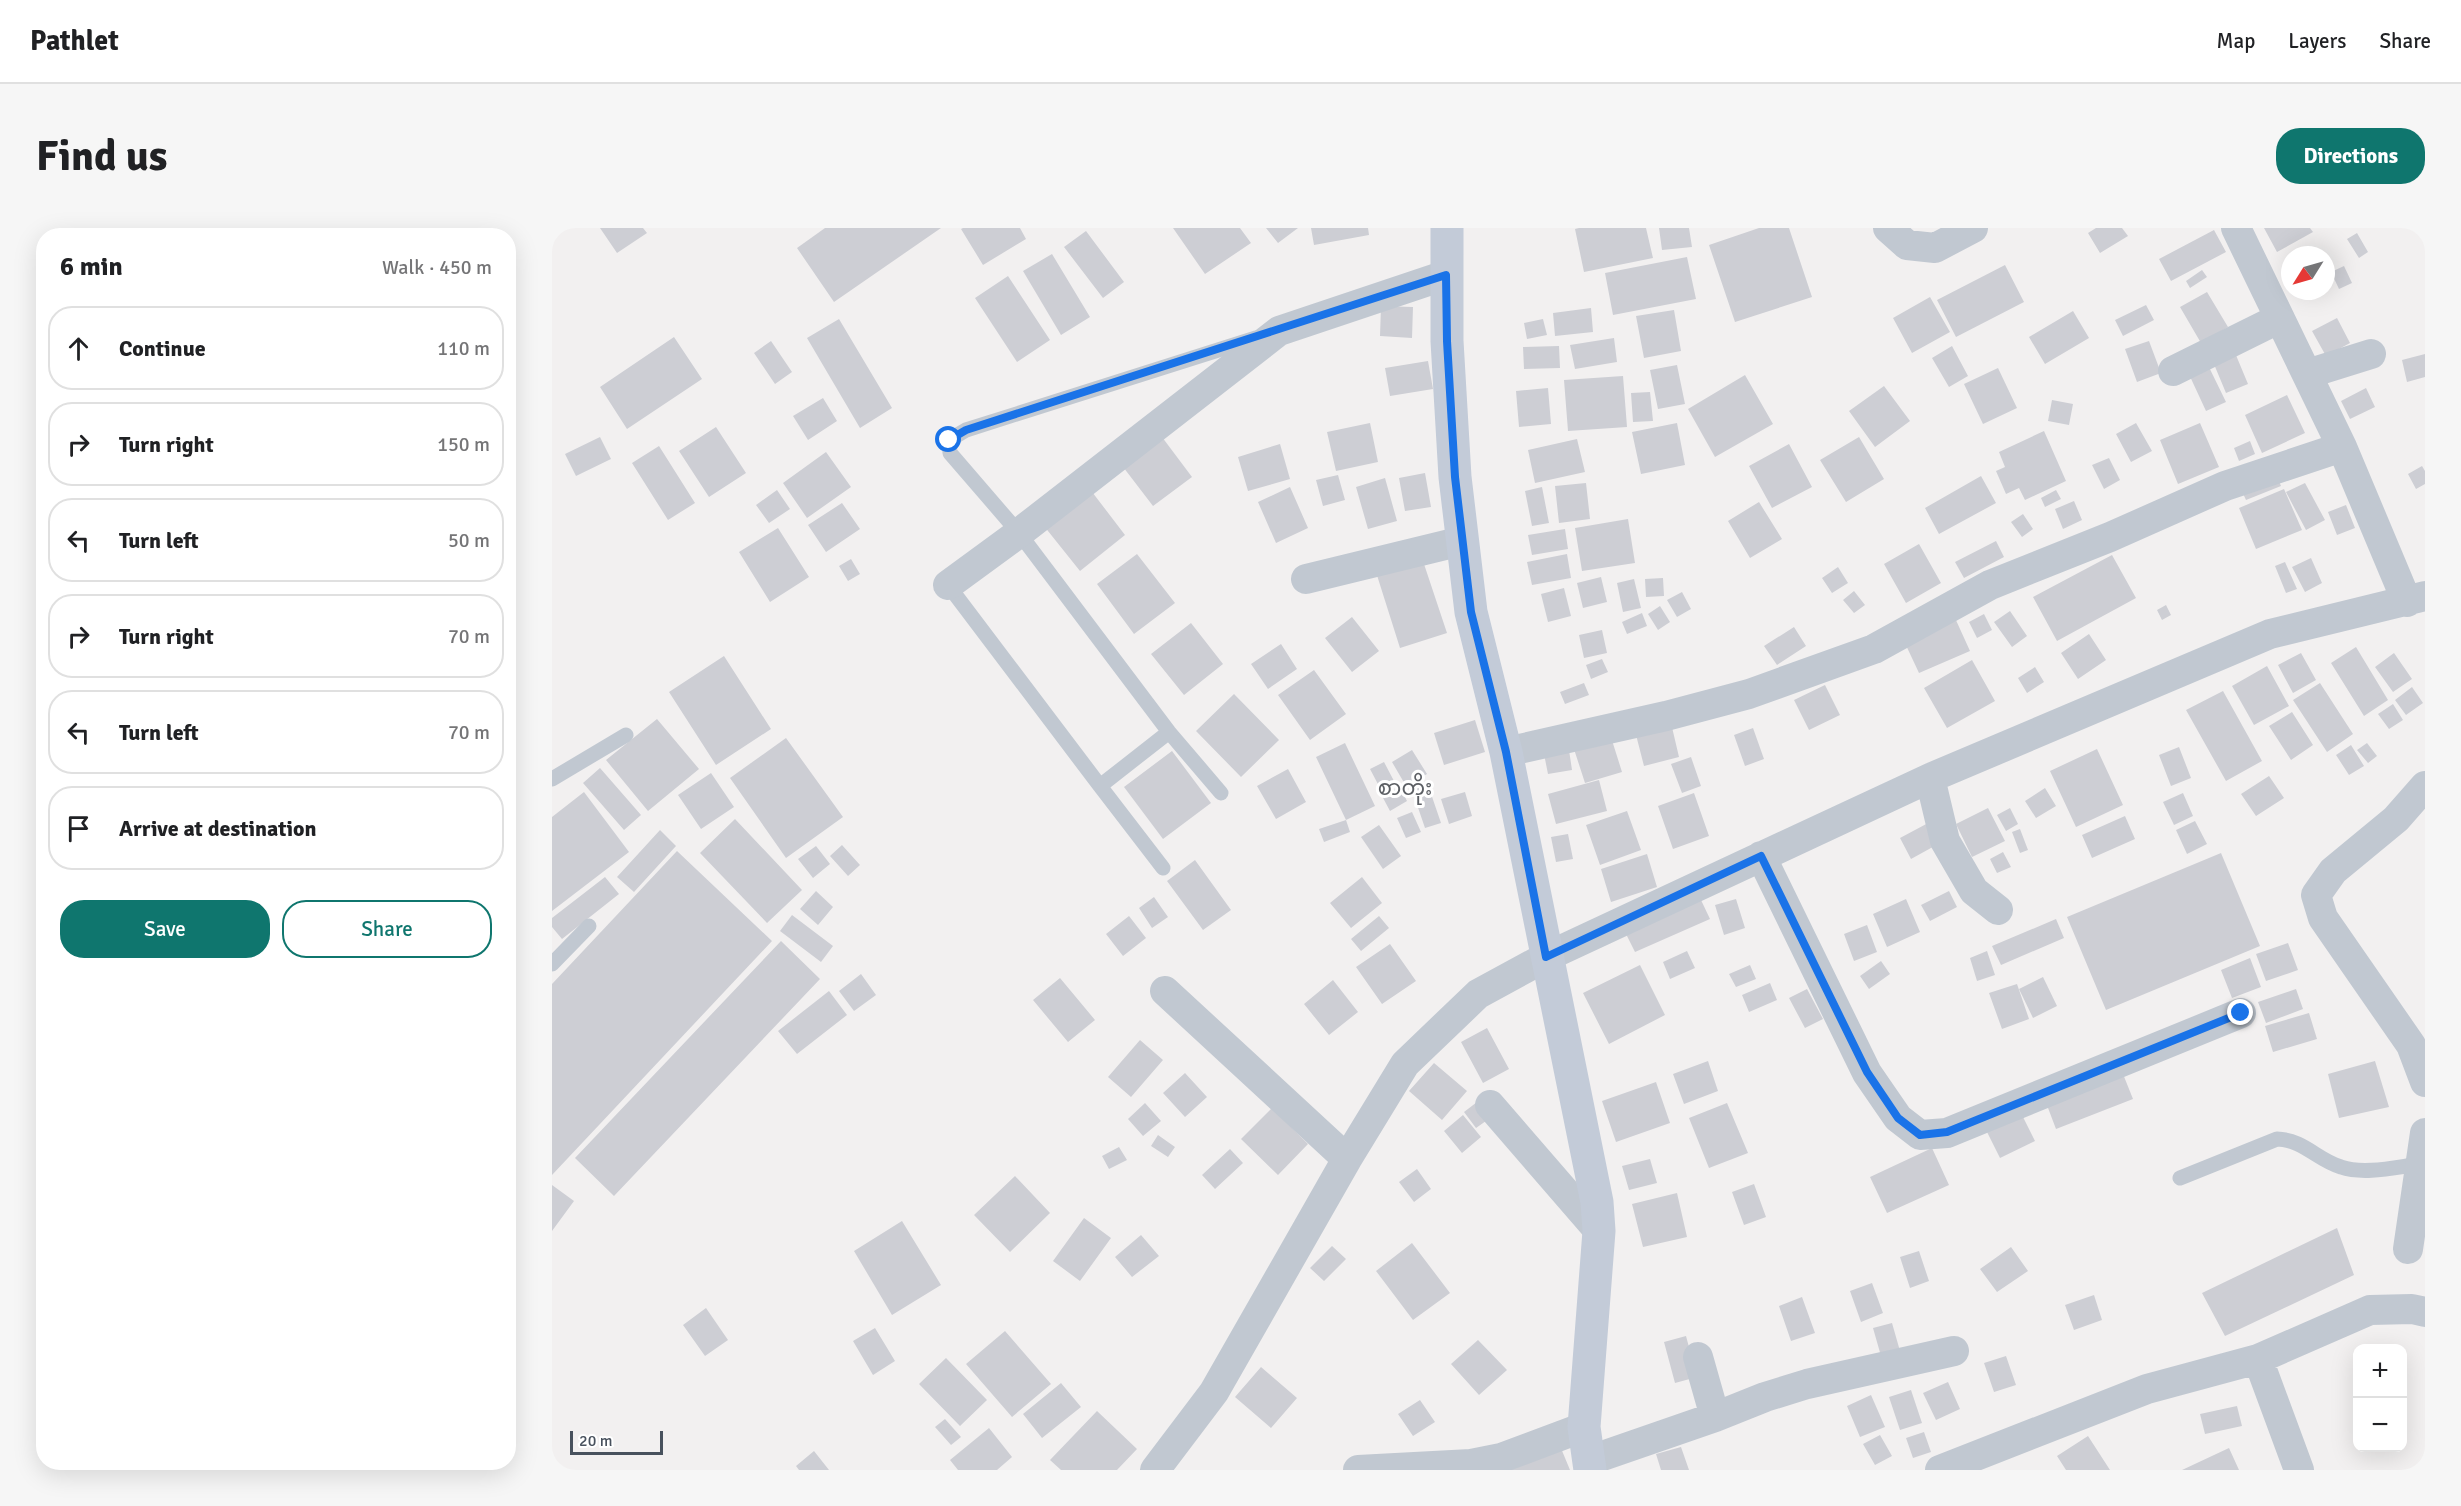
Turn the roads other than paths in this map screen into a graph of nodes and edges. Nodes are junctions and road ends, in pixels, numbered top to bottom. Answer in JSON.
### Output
{"nodes":[{"id":1,"x":1447,"y":228,"type":"edge"},
{"id":2,"x":1888,"y":228,"type":"edge"},
{"id":3,"x":1973,"y":228,"type":"edge"},
{"id":4,"x":2236,"y":228,"type":"edge"},
{"id":5,"x":1446,"y":275,"type":"junction"},
{"id":6,"x":2278,"y":319,"type":"junction"},
{"id":7,"x":1279,"y":331,"type":"junction"},
{"id":8,"x":2372,"y":354,"type":"dead end"},
{"id":9,"x":2173,"y":371,"type":"dead end"},
{"id":10,"x":2307,"y":374,"type":"junction"},
{"id":11,"x":2342,"y":447,"type":"junction"},
{"id":12,"x":1019,"y":533,"type":"junction"},
{"id":13,"x":1462,"y":541,"type":"junction"},
{"id":14,"x":1306,"y":579,"type":"dead end"},
{"id":15,"x":948,"y":585,"type":"joint"},
{"id":16,"x":2416,"y":599,"type":"edge"},
{"id":17,"x":1169,"y":732,"type":"junction"},
{"id":18,"x":626,"y":735,"type":"dead end"},
{"id":19,"x":1506,"y":752,"type":"junction"},
{"id":20,"x":1930,"y":778,"type":"junction"},
{"id":21,"x":552,"y":779,"type":"edge"},
{"id":22,"x":1100,"y":786,"type":"junction"},
{"id":23,"x":2425,"y":786,"type":"edge"},
{"id":24,"x":1221,"y":793,"type":"dead end"},
{"id":25,"x":1761,"y":856,"type":"junction"},
{"id":26,"x":1163,"y":868,"type":"dead end"},
{"id":27,"x":1998,"y":910,"type":"dead end"},
{"id":28,"x":589,"y":926,"type":"dead end"},
{"id":29,"x":1546,"y":957,"type":"junction"},
{"id":30,"x":552,"y":964,"type":"edge"},
{"id":31,"x":1165,"y":991,"type":"dead end"},
{"id":32,"x":2241,"y":1013,"type":"dead end"},
{"id":33,"x":2425,"y":1082,"type":"edge"},
{"id":34,"x":1490,"y":1105,"type":"dead end"},
{"id":35,"x":2425,"y":1133,"type":"edge"},
{"id":36,"x":1347,"y":1159,"type":"junction"},
{"id":37,"x":2420,"y":1164,"type":"junction"},
{"id":38,"x":2180,"y":1179,"type":"dead end"},
{"id":39,"x":1599,"y":1231,"type":"junction"},
{"id":40,"x":2408,"y":1249,"type":"dead end"},
{"id":41,"x":2425,"y":1312,"type":"edge"},
{"id":42,"x":1954,"y":1351,"type":"dead end"},
{"id":43,"x":1698,"y":1357,"type":"dead end"},
{"id":44,"x":2258,"y":1359,"type":"junction"},
{"id":45,"x":1715,"y":1417,"type":"junction"},
{"id":46,"x":1584,"y":1427,"type":"junction"},
{"id":47,"x":1999,"y":1460,"type":"edge"},
{"id":48,"x":1589,"y":1466,"type":"edge"},
{"id":49,"x":1155,"y":1470,"type":"edge"},
{"id":50,"x":1358,"y":1470,"type":"edge"},
{"id":51,"x":1940,"y":1470,"type":"edge"},
{"id":52,"x":2299,"y":1470,"type":"edge"}],
"edges":[{"from":1,"to":5,"type":"street"},
{"from":2,"to":3,"type":"street"},
{"from":4,"to":6,"type":"street"},
{"from":5,"to":7,"type":"street"},
{"from":5,"to":13,"type":"street"},
{"from":6,"to":9,"type":"street"},
{"from":6,"to":10,"type":"street"},
{"from":7,"to":12,"type":"street"},
{"from":7,"to":12,"type":"lane"},
{"from":8,"to":10,"type":"street"},
{"from":10,"to":11,"type":"street"},
{"from":11,"to":16,"type":"street"},
{"from":11,"to":19,"type":"street"},
{"from":12,"to":15,"type":"street"},
{"from":12,"to":17,"type":"lane"},
{"from":13,"to":14,"type":"street"},
{"from":13,"to":19,"type":"street"},
{"from":15,"to":22,"type":"lane"},
{"from":16,"to":20,"type":"street"},
{"from":17,"to":22,"type":"lane"},
{"from":17,"to":24,"type":"lane"},
{"from":18,"to":21,"type":"lane"},
{"from":19,"to":29,"type":"street"},
{"from":20,"to":25,"type":"street"},
{"from":20,"to":27,"type":"street"},
{"from":22,"to":26,"type":"lane"},
{"from":23,"to":33,"type":"street"},
{"from":25,"to":29,"type":"street"},
{"from":25,"to":32,"type":"street"},
{"from":28,"to":30,"type":"lane"},
{"from":29,"to":36,"type":"street"},
{"from":29,"to":39,"type":"street"},
{"from":31,"to":36,"type":"street"},
{"from":34,"to":39,"type":"street"},
{"from":35,"to":37,"type":"street"},
{"from":36,"to":49,"type":"street"},
{"from":37,"to":38,"type":"lane"},
{"from":37,"to":40,"type":"street"},
{"from":39,"to":46,"type":"street"},
{"from":41,"to":44,"type":"street"},
{"from":42,"to":45,"type":"street"},
{"from":43,"to":45,"type":"street"},
{"from":44,"to":47,"type":"street"},
{"from":44,"to":52,"type":"street"},
{"from":45,"to":48,"type":"street"},
{"from":46,"to":48,"type":"street"},
{"from":46,"to":50,"type":"street"},
{"from":47,"to":51,"type":"street"}]}
